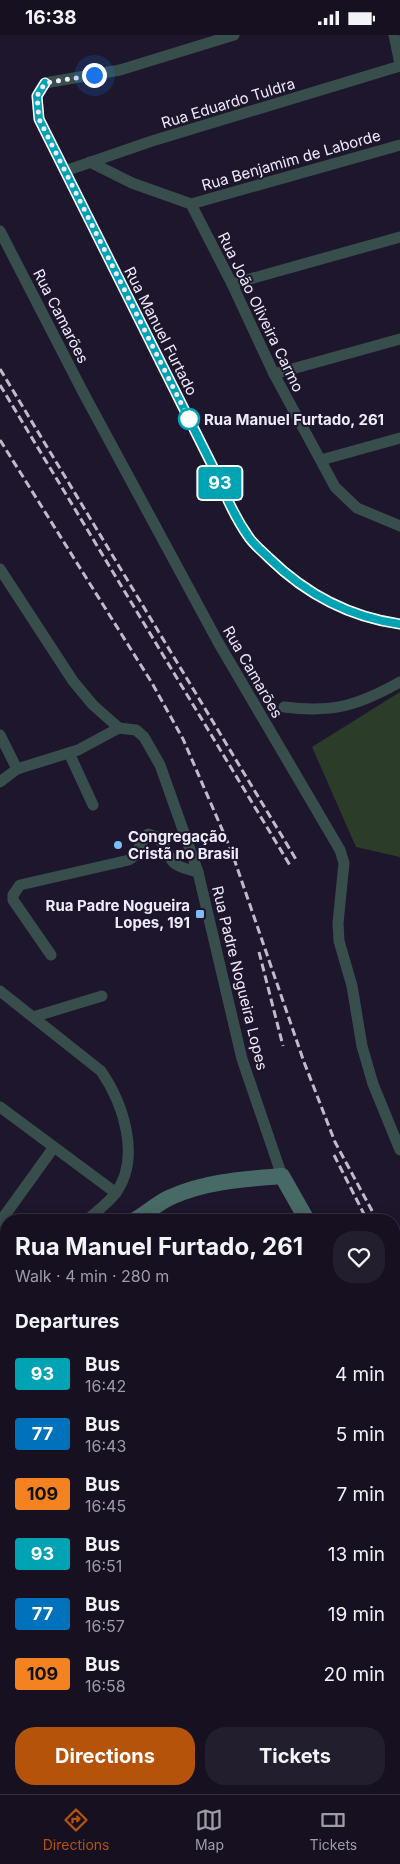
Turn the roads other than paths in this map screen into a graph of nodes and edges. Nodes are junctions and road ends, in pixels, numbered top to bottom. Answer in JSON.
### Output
{"nodes":[{"id":1,"x":234,"y":35,"type":"edge"},
{"id":2,"x":394,"y":35,"type":"edge"},
{"id":3,"x":400,"y":65,"type":"edge"},
{"id":4,"x":400,"y":145,"type":"edge"},
{"id":5,"x":90,"y":162,"type":"junction"},
{"id":6,"x":65,"y":171,"type":"junction"},
{"id":7,"x":191,"y":204,"type":"junction"},
{"id":8,"x":0,"y":231,"type":"edge"},
{"id":9,"x":400,"y":237,"type":"edge"},
{"id":10,"x":232,"y":284,"type":"junction"},
{"id":11,"x":400,"y":339,"type":"edge"},
{"id":12,"x":274,"y":374,"type":"junction"},
{"id":13,"x":400,"y":438,"type":"edge"},
{"id":14,"x":321,"y":460,"type":"junction"},
{"id":15,"x":400,"y":526,"type":"edge"},
{"id":16,"x":0,"y":569,"type":"edge"},
{"id":17,"x":400,"y":624,"type":"edge"},
{"id":18,"x":400,"y":682,"type":"edge"},
{"id":19,"x":284,"y":707,"type":"dead end"},
{"id":20,"x":118,"y":728,"type":"junction"},
{"id":21,"x":0,"y":735,"type":"edge"},
{"id":22,"x":69,"y":753,"type":"junction"},
{"id":23,"x":17,"y":769,"type":"junction"},
{"id":24,"x":0,"y":782,"type":"edge"},
{"id":25,"x":93,"y":805,"type":"dead end"},
{"id":26,"x":198,"y":872,"type":"junction"},
{"id":27,"x":51,"y":955,"type":"dead end"},
{"id":28,"x":0,"y":991,"type":"edge"},
{"id":29,"x":102,"y":996,"type":"dead end"},
{"id":30,"x":33,"y":1017,"type":"junction"},
{"id":31,"x":0,"y":1107,"type":"edge"},
{"id":32,"x":54,"y":1147,"type":"junction"},
{"id":33,"x":400,"y":1150,"type":"edge"},
{"id":34,"x":282,"y":1176,"type":"junction"},
{"id":35,"x":116,"y":1193,"type":"junction"},
{"id":36,"x":6,"y":1214,"type":"edge"},
{"id":37,"x":93,"y":1214,"type":"edge"},
{"id":38,"x":144,"y":1214,"type":"edge"},
{"id":39,"x":304,"y":1214,"type":"edge"}],
"edges":[{"from":1,"to":6,"type":"street","name":"Rua Manuel Furtado"},
{"from":2,"to":3,"type":"street"},
{"from":3,"to":5,"type":"street","name":"Rua Eduardo Tuldra"},
{"from":4,"to":7,"type":"street","name":"Rua Benjamim de Laborde"},
{"from":5,"to":6,"type":"street","name":"Rua Eduardo Tuldra"},
{"from":5,"to":7,"type":"street"},
{"from":6,"to":17,"type":"street","name":"Rua Manuel Furtado"},
{"from":7,"to":10,"type":"street","name":"Rua João Oliveira Carmo"},
{"from":8,"to":33,"type":"street","name":"Rua Camarões"},
{"from":9,"to":10,"type":"street"},
{"from":10,"to":12,"type":"street","name":"Rua João Oliveira Carmo"},
{"from":11,"to":12,"type":"street"},
{"from":12,"to":14,"type":"street","name":"Rua João Oliveira Carmo"},
{"from":13,"to":14,"type":"street"},
{"from":14,"to":15,"type":"street","name":"Rua João Oliveira Carmo"},
{"from":16,"to":20,"type":"street","name":"Rua Padre Nogueira Lopes"},
{"from":18,"to":19,"type":"street"},
{"from":20,"to":22,"type":"street"},
{"from":20,"to":26,"type":"street","name":"Rua Padre Nogueira Lopes"},
{"from":21,"to":23,"type":"street"},
{"from":22,"to":23,"type":"street"},
{"from":22,"to":25,"type":"street"},
{"from":23,"to":24,"type":"street"},
{"from":26,"to":27,"type":"street"},
{"from":26,"to":34,"type":"street","name":"Rua Padre Nogueira Lopes"},
{"from":28,"to":30,"type":"street"},
{"from":29,"to":30,"type":"street"},
{"from":30,"to":35,"type":"street"},
{"from":31,"to":32,"type":"street"},
{"from":32,"to":35,"type":"street"},
{"from":32,"to":36,"type":"street"},
{"from":34,"to":38,"type":"main road"},
{"from":34,"to":39,"type":"main road"},
{"from":35,"to":37,"type":"street"}]}
